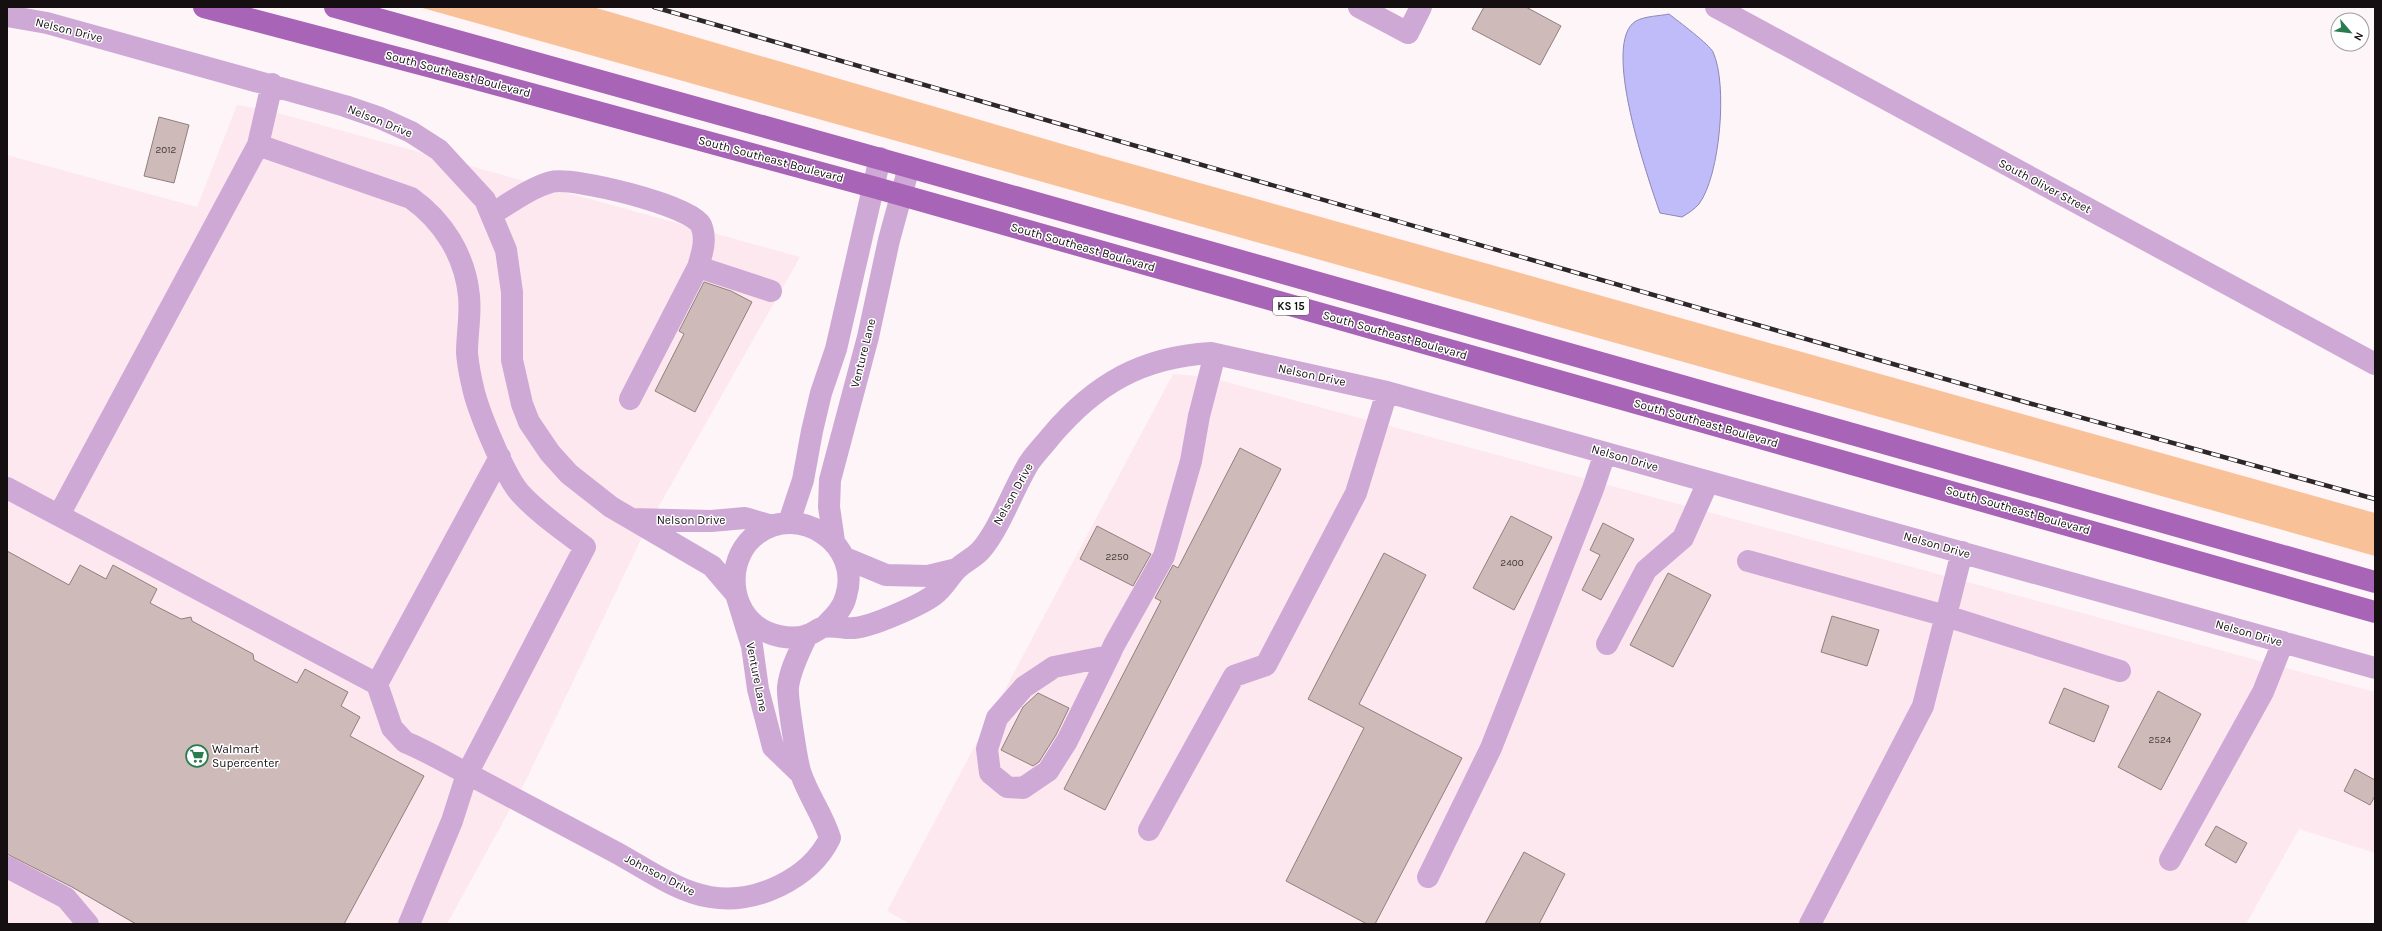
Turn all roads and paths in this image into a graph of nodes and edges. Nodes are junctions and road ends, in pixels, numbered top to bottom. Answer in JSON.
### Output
{"nodes":[{"id":1,"x":204,"y":7,"type":"edge"},
{"id":2,"x":335,"y":7,"type":"edge"},
{"id":3,"x":1359,"y":7,"type":"edge"},
{"id":4,"x":1421,"y":7,"type":"edge"},
{"id":5,"x":1716,"y":7,"type":"edge"},
{"id":6,"x":7,"y":16,"type":"edge"},
{"id":7,"x":272,"y":84,"type":"junction"},
{"id":8,"x":258,"y":145,"type":"junction"},
{"id":9,"x":880,"y":158,"type":"junction"},
{"id":10,"x":910,"y":167,"type":"junction"},
{"id":11,"x":873,"y":187,"type":"junction"},
{"id":12,"x":902,"y":195,"type":"junction"},
{"id":13,"x":492,"y":214,"type":"junction"},
{"id":14,"x":698,"y":267,"type":"junction"},
{"id":15,"x":771,"y":291,"type":"dead end"},
{"id":16,"x":1216,"y":354,"type":"junction"},
{"id":17,"x":2375,"y":364,"type":"edge"},
{"id":18,"x":1387,"y":392,"type":"junction"},
{"id":19,"x":630,"y":399,"type":"dead end"},
{"id":20,"x":1605,"y":453,"type":"junction"},
{"id":21,"x":500,"y":457,"type":"junction"},
{"id":22,"x":1708,"y":482,"type":"junction"},
{"id":23,"x":7,"y":488,"type":"edge"},
{"id":24,"x":59,"y":515,"type":"junction"},
{"id":25,"x":633,"y":519,"type":"junction"},
{"id":26,"x":780,"y":524,"type":"junction"},
{"id":27,"x":840,"y":550,"type":"junction"},
{"id":28,"x":1962,"y":552,"type":"junction"},
{"id":29,"x":1748,"y":561,"type":"dead end"},
{"id":30,"x":957,"y":569,"type":"junction"},
{"id":31,"x":2375,"y":582,"type":"edge"},
{"id":32,"x":736,"y":594,"type":"junction"},
{"id":33,"x":2375,"y":612,"type":"edge"},
{"id":34,"x":1946,"y":616,"type":"junction"},
{"id":35,"x":816,"y":631,"type":"junction"},
{"id":36,"x":2283,"y":642,"type":"junction"},
{"id":37,"x":1607,"y":644,"type":"dead end"},
{"id":38,"x":1109,"y":656,"type":"junction"},
{"id":39,"x":2375,"y":668,"type":"edge"},
{"id":40,"x":2120,"y":671,"type":"dead end"},
{"id":41,"x":377,"y":684,"type":"junction"},
{"id":42,"x":800,"y":773,"type":"junction"},
{"id":43,"x":467,"y":774,"type":"junction"},
{"id":44,"x":813,"y":803,"type":"joint"},
{"id":45,"x":1149,"y":830,"type":"dead end"},
{"id":46,"x":2170,"y":860,"type":"dead end"},
{"id":47,"x":7,"y":868,"type":"edge"},
{"id":48,"x":1428,"y":877,"type":"dead end"},
{"id":49,"x":88,"y":924,"type":"edge"},
{"id":50,"x":409,"y":924,"type":"edge"},
{"id":51,"x":1810,"y":924,"type":"edge"}],
"edges":[{"from":1,"to":11,"type":"main road","name":"South Southeast Boulevard","number":"KS 15"},
{"from":2,"to":9,"type":"main road","number":"KS 15"},
{"from":3,"to":4,"type":"street"},
{"from":5,"to":17,"type":"street","name":"South Oliver Street"},
{"from":6,"to":7,"type":"street","name":"Nelson Drive"},
{"from":7,"to":8,"type":"street"},
{"from":7,"to":13,"type":"street","name":"Nelson Drive"},
{"from":8,"to":21,"type":"street"},
{"from":8,"to":24,"type":"street"},
{"from":9,"to":10,"type":"main road","number":"KS 15"},
{"from":9,"to":11,"type":"street"},
{"from":10,"to":12,"type":"street","name":"Venture Lane"},
{"from":10,"to":31,"type":"main road","number":"KS 15"},
{"from":11,"to":12,"type":"main road","name":"South Southeast Boulevard","number":"KS 15"},
{"from":11,"to":26,"type":"street"},
{"from":12,"to":27,"type":"street","name":"Venture Lane"},
{"from":12,"to":33,"type":"main road","name":"South Southeast Boulevard","number":"KS 15"},
{"from":13,"to":14,"type":"street"},
{"from":13,"to":25,"type":"street","name":"Nelson Drive"},
{"from":14,"to":15,"type":"street"},
{"from":14,"to":19,"type":"street"},
{"from":16,"to":18,"type":"street","name":"Nelson Drive"},
{"from":16,"to":30,"type":"street","name":"Nelson Drive"},
{"from":16,"to":38,"type":"street"},
{"from":18,"to":20,"type":"street","name":"Nelson Drive"},
{"from":18,"to":45,"type":"street"},
{"from":20,"to":22,"type":"street","name":"Nelson Drive"},
{"from":20,"to":48,"type":"street"},
{"from":21,"to":41,"type":"street"},
{"from":21,"to":43,"type":"street"},
{"from":22,"to":28,"type":"street","name":"Nelson Drive"},
{"from":22,"to":37,"type":"street"},
{"from":23,"to":24,"type":"street"},
{"from":24,"to":41,"type":"street"},
{"from":25,"to":26,"type":"street","name":"Nelson Drive"},
{"from":25,"to":32,"type":"street","name":"Nelson Drive"},
{"from":26,"to":27,"type":"street"},
{"from":26,"to":32,"type":"street"},
{"from":27,"to":30,"type":"street","name":"Nelson Drive"},
{"from":27,"to":35,"type":"street"},
{"from":28,"to":34,"type":"street"},
{"from":28,"to":36,"type":"street","name":"Nelson Drive"},
{"from":29,"to":34,"type":"street"},
{"from":30,"to":35,"type":"street","name":"Nelson Drive"},
{"from":32,"to":35,"type":"street"},
{"from":32,"to":42,"type":"street","name":"Venture Lane"},
{"from":34,"to":40,"type":"street"},
{"from":34,"to":51,"type":"street"},
{"from":35,"to":42,"type":"street","name":"Venture Lane"},
{"from":36,"to":39,"type":"street","name":"Nelson Drive"},
{"from":36,"to":46,"type":"street"},
{"from":38,"to":38,"type":"street"},
{"from":41,"to":43,"type":"street","name":"Johnson Drive"},
{"from":42,"to":44,"type":"street","name":"Venture Lane"},
{"from":43,"to":44,"type":"street","name":"Johnson Drive"},
{"from":43,"to":50,"type":"street"},
{"from":47,"to":49,"type":"street"}]}
